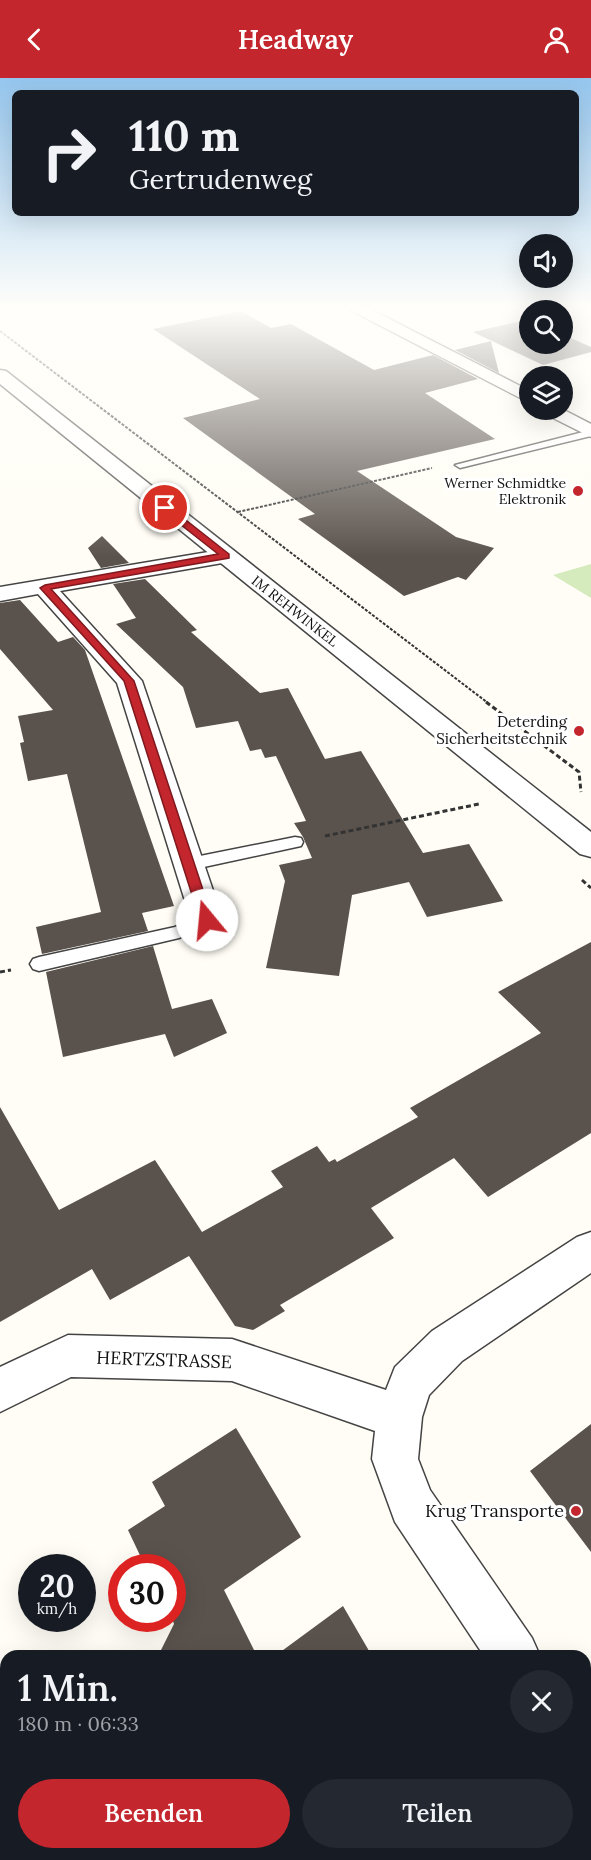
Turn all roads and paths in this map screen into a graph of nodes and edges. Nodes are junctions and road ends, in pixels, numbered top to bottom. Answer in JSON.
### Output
{"nodes":[{"id":1,"x":20,"y":391,"type":"edge"},
{"id":2,"x":78,"y":391,"type":"edge"},
{"id":3,"x":569,"y":420,"type":"edge"},
{"id":4,"x":591,"y":432,"type":"edge"},
{"id":5,"x":460,"y":465,"type":"joint"},
{"id":6,"x":237,"y":513,"type":"junction"},
{"id":7,"x":182,"y":522,"type":"junction"},
{"id":8,"x":226,"y":556,"type":"junction"},
{"id":9,"x":45,"y":588,"type":"junction"},
{"id":10,"x":0,"y":594,"type":"edge"},
{"id":11,"x":581,"y":798,"type":"dead end"},
{"id":12,"x":490,"y":803,"type":"dead end"},
{"id":13,"x":295,"y":842,"type":"joint"},
{"id":14,"x":591,"y":847,"type":"edge"},
{"id":15,"x":190,"y":864,"type":"junction"},
{"id":16,"x":207,"y":920,"type":"joint"},
{"id":17,"x":39,"y":964,"type":"dead end"},
{"id":18,"x":591,"y":1250,"type":"edge"},
{"id":19,"x":0,"y":1390,"type":"edge"},
{"id":20,"x":399,"y":1416,"type":"junction"},
{"id":21,"x":510,"y":1650,"type":"edge"}],
"edges":[{"from":1,"to":7,"type":"street","name":"IM REHWINKEL"},
{"from":2,"to":6,"type":"path"},
{"from":3,"to":4,"type":"street"},
{"from":4,"to":5,"type":"lane"},
{"from":5,"to":6,"type":"path"},
{"from":6,"to":7,"type":"path"},
{"from":6,"to":11,"type":"path"},
{"from":7,"to":8,"type":"street","name":"IM REHWINKEL"},
{"from":8,"to":9,"type":"street"},
{"from":8,"to":14,"type":"street","name":"IM REHWINKEL"},
{"from":9,"to":10,"type":"street"},
{"from":9,"to":15,"type":"street"},
{"from":12,"to":13,"type":"path"},
{"from":13,"to":15,"type":"lane"},
{"from":15,"to":16,"type":"street"},
{"from":16,"to":17,"type":"lane"},
{"from":18,"to":20,"type":"street"},
{"from":19,"to":20,"type":"street","name":"HERTZSTRASSE"},
{"from":20,"to":21,"type":"street"}]}
